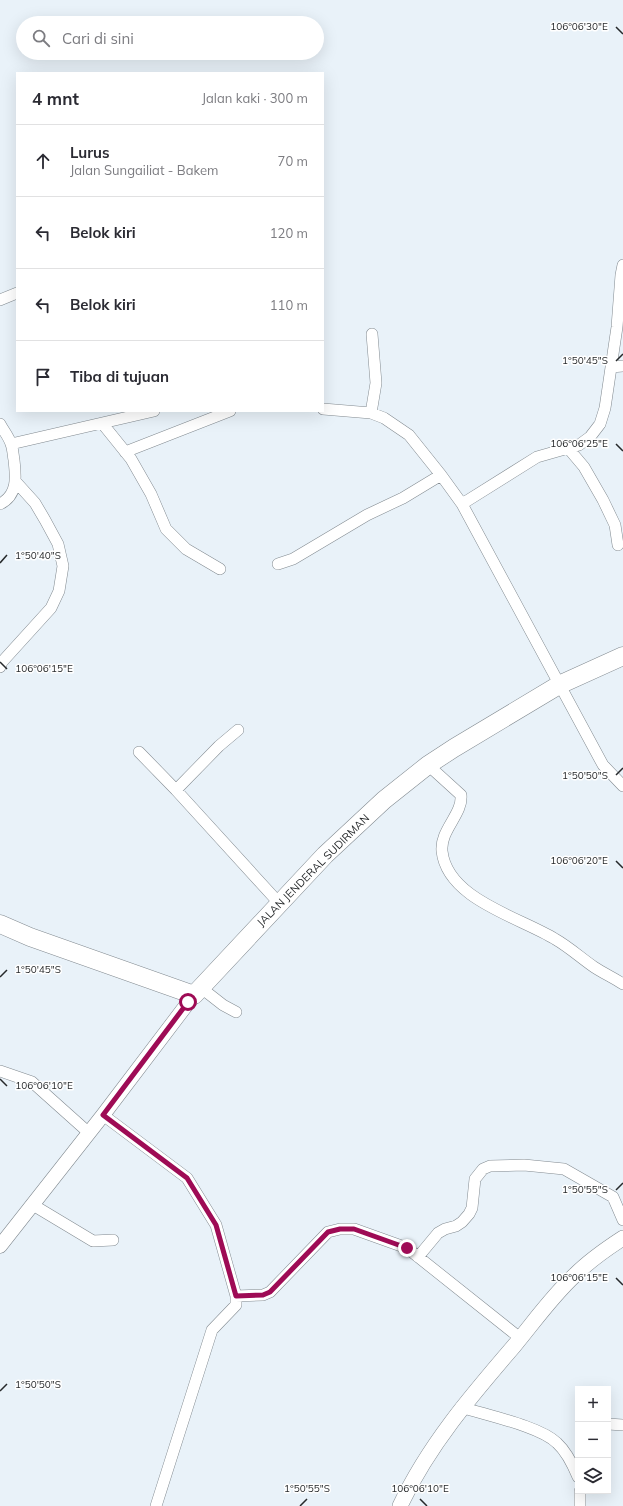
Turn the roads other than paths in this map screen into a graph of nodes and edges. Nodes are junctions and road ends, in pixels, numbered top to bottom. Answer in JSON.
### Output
{"nodes":[{"id":1,"x":623,"y":265,"type":"edge"},
{"id":2,"x":16,"y":293,"type":"edge"},
{"id":3,"x":0,"y":300,"type":"edge"},
{"id":4,"x":372,"y":334,"type":"dead end"},
{"id":5,"x":623,"y":366,"type":"edge"},
{"id":6,"x":611,"y":367,"type":"junction"},
{"id":7,"x":324,"y":409,"type":"edge"},
{"id":8,"x":150,"y":412,"type":"edge"},
{"id":9,"x":227,"y":412,"type":"edge"},
{"id":10,"x":370,"y":413,"type":"junction"},
{"id":11,"x":102,"y":423,"type":"junction"},
{"id":12,"x":0,"y":424,"type":"edge"},
{"id":13,"x":11,"y":444,"type":"junction"},
{"id":14,"x":568,"y":448,"type":"junction"},
{"id":15,"x":125,"y":452,"type":"junction"},
{"id":16,"x":441,"y":475,"type":"junction"},
{"id":17,"x":16,"y":482,"type":"junction"},
{"id":18,"x":0,"y":504,"type":"edge"},
{"id":19,"x":462,"y":504,"type":"junction"},
{"id":20,"x":618,"y":545,"type":"dead end"},
{"id":21,"x":278,"y":564,"type":"dead end"},
{"id":22,"x":220,"y":569,"type":"dead end"},
{"id":23,"x":623,"y":656,"type":"edge"},
{"id":24,"x":0,"y":667,"type":"edge"},
{"id":25,"x":559,"y":685,"type":"junction"},
{"id":26,"x":238,"y":730,"type":"dead end"},
{"id":27,"x":139,"y":752,"type":"dead end"},
{"id":28,"x":428,"y":765,"type":"junction"},
{"id":29,"x":623,"y":786,"type":"edge"},
{"id":30,"x":176,"y":790,"type":"junction"},
{"id":31,"x":279,"y":903,"type":"junction"},
{"id":32,"x":0,"y":924,"type":"edge"},
{"id":33,"x":623,"y":970,"type":"edge"},
{"id":34,"x":620,"y":982,"type":"edge"},
{"id":35,"x":197,"y":991,"type":"junction"},
{"id":36,"x":236,"y":1012,"type":"dead end"},
{"id":37,"x":0,"y":1071,"type":"edge"},
{"id":38,"x":103,"y":1115,"type":"junction"},
{"id":39,"x":89,"y":1132,"type":"junction"},
{"id":40,"x":618,"y":1199,"type":"edge"},
{"id":41,"x":33,"y":1205,"type":"junction"},
{"id":42,"x":623,"y":1220,"type":"edge"},
{"id":43,"x":623,"y":1238,"type":"edge"},
{"id":44,"x":113,"y":1240,"type":"dead end"},
{"id":45,"x":0,"y":1246,"type":"edge"},
{"id":46,"x":418,"y":1257,"type":"junction"},
{"id":47,"x":236,"y":1296,"type":"junction"},
{"id":48,"x":520,"y":1338,"type":"junction"},
{"id":49,"x":461,"y":1408,"type":"junction"},
{"id":50,"x":611,"y":1424,"type":"edge"},
{"id":51,"x":623,"y":1425,"type":"edge"},
{"id":52,"x":575,"y":1470,"type":"edge"},
{"id":53,"x":580,"y":1494,"type":"edge"},
{"id":54,"x":401,"y":1505,"type":"edge"},
{"id":55,"x":156,"y":1506,"type":"edge"},
{"id":56,"x":580,"y":1506,"type":"edge"}],
"edges":[{"from":1,"to":6,"type":"street"},
{"from":2,"to":3,"type":"street"},
{"from":4,"to":10,"type":"street"},
{"from":5,"to":6,"type":"street"},
{"from":6,"to":14,"type":"street"},
{"from":7,"to":10,"type":"street"},
{"from":8,"to":11,"type":"street"},
{"from":9,"to":15,"type":"street"},
{"from":10,"to":16,"type":"street"},
{"from":11,"to":13,"type":"street"},
{"from":11,"to":15,"type":"street"},
{"from":12,"to":13,"type":"street"},
{"from":13,"to":17,"type":"street"},
{"from":14,"to":19,"type":"street"},
{"from":14,"to":20,"type":"street"},
{"from":15,"to":22,"type":"street"},
{"from":16,"to":19,"type":"street"},
{"from":16,"to":21,"type":"street"},
{"from":17,"to":18,"type":"street"},
{"from":17,"to":24,"type":"street"},
{"from":19,"to":25,"type":"street"},
{"from":23,"to":25,"type":"highway","name":"JALAN JENDERAL SUDIRMAN"},
{"from":25,"to":28,"type":"highway","name":"JALAN JENDERAL SUDIRMAN"},
{"from":25,"to":29,"type":"street"},
{"from":26,"to":30,"type":"street"},
{"from":27,"to":30,"type":"street"},
{"from":28,"to":31,"type":"highway","name":"JALAN JENDERAL SUDIRMAN"},
{"from":28,"to":34,"type":"street"},
{"from":30,"to":31,"type":"street"},
{"from":31,"to":35,"type":"highway","name":"JALAN JENDERAL SUDIRMAN"},
{"from":32,"to":35,"type":"highway"},
{"from":33,"to":34,"type":"street"},
{"from":35,"to":36,"type":"street"},
{"from":35,"to":38,"type":"street"},
{"from":37,"to":39,"type":"street"},
{"from":38,"to":39,"type":"street"},
{"from":38,"to":47,"type":"street"},
{"from":39,"to":41,"type":"street"},
{"from":40,"to":42,"type":"street"},
{"from":40,"to":46,"type":"street"},
{"from":41,"to":44,"type":"street"},
{"from":41,"to":45,"type":"street"},
{"from":43,"to":48,"type":"main road"},
{"from":46,"to":47,"type":"street"},
{"from":46,"to":48,"type":"street"},
{"from":47,"to":55,"type":"street"},
{"from":48,"to":49,"type":"main road"},
{"from":49,"to":52,"type":"street"},
{"from":49,"to":54,"type":"main road"},
{"from":50,"to":51,"type":"street"},
{"from":53,"to":56,"type":"street"}]}
